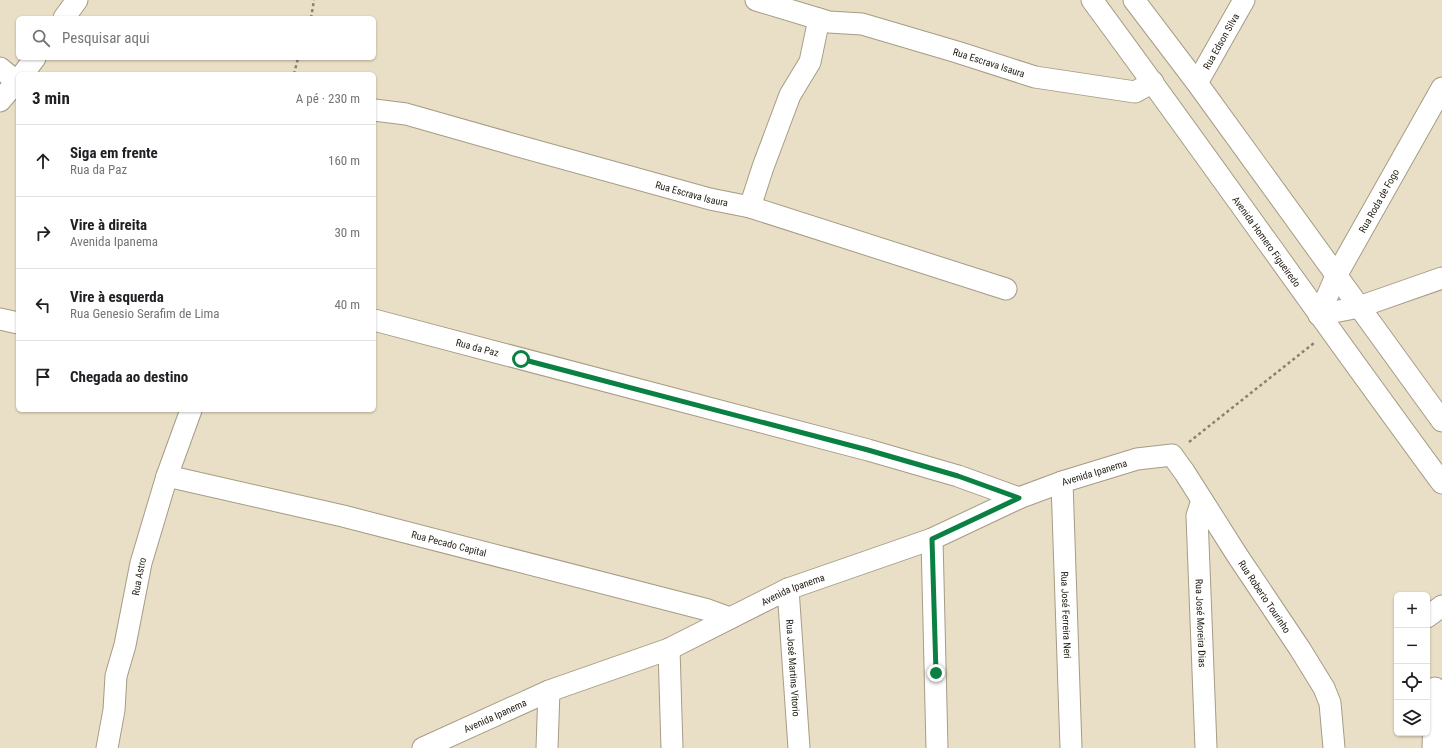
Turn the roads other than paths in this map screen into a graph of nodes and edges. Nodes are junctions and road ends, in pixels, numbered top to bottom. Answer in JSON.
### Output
{"nodes":[{"id":1,"x":77,"y":0,"type":"edge"},
{"id":2,"x":756,"y":0,"type":"edge"},
{"id":3,"x":1092,"y":0,"type":"edge"},
{"id":4,"x":1134,"y":0,"type":"edge"},
{"id":5,"x":1244,"y":0,"type":"edge"},
{"id":6,"x":65,"y":16,"type":"edge"},
{"id":7,"x":819,"y":19,"type":"junction"},
{"id":8,"x":33,"y":60,"type":"edge"},
{"id":9,"x":0,"y":68,"type":"edge"},
{"id":10,"x":24,"y":72,"type":"edge"},
{"id":11,"x":16,"y":77,"type":"edge"},
{"id":12,"x":16,"y":82,"type":"edge"},
{"id":13,"x":1153,"y":82,"type":"junction"},
{"id":14,"x":1197,"y":83,"type":"junction"},
{"id":15,"x":1442,"y":88,"type":"edge"},
{"id":16,"x":0,"y":101,"type":"edge"},
{"id":17,"x":376,"y":110,"type":"edge"},
{"id":18,"x":750,"y":207,"type":"junction"},
{"id":19,"x":1336,"y":276,"type":"junction"},
{"id":20,"x":1442,"y":278,"type":"edge"},
{"id":21,"x":1006,"y":289,"type":"dead end"},
{"id":22,"x":1359,"y":307,"type":"junction"},
{"id":23,"x":0,"y":319,"type":"edge"},
{"id":24,"x":376,"y":321,"type":"edge"},
{"id":25,"x":16,"y":323,"type":"edge"},
{"id":26,"x":1325,"y":323,"type":"junction"},
{"id":27,"x":190,"y":412,"type":"edge"},
{"id":28,"x":1442,"y":421,"type":"edge"},
{"id":29,"x":1178,"y":450,"type":"joint"},
{"id":30,"x":167,"y":476,"type":"junction"},
{"id":31,"x":1062,"y":482,"type":"junction"},
{"id":32,"x":1442,"y":483,"type":"edge"},
{"id":33,"x":1019,"y":498,"type":"junction"},
{"id":34,"x":1202,"y":500,"type":"junction"},
{"id":35,"x":932,"y":539,"type":"junction"},
{"id":36,"x":788,"y":589,"type":"junction"},
{"id":37,"x":1442,"y":606,"type":"edge"},
{"id":38,"x":1430,"y":615,"type":"edge"},
{"id":39,"x":730,"y":618,"type":"junction"},
{"id":40,"x":670,"y":649,"type":"junction"},
{"id":41,"x":1435,"y":687,"type":"edge"},
{"id":42,"x":548,"y":691,"type":"junction"},
{"id":43,"x":107,"y":748,"type":"edge"},
{"id":44,"x":423,"y":748,"type":"edge"},
{"id":45,"x":547,"y":748,"type":"edge"},
{"id":46,"x":672,"y":748,"type":"edge"},
{"id":47,"x":799,"y":748,"type":"edge"},
{"id":48,"x":937,"y":748,"type":"edge"},
{"id":49,"x":1071,"y":748,"type":"edge"},
{"id":50,"x":1206,"y":748,"type":"edge"},
{"id":51,"x":1334,"y":748,"type":"edge"},
{"id":52,"x":1433,"y":748,"type":"edge"}],
"edges":[{"from":1,"to":6,"type":"street"},
{"from":2,"to":7,"type":"street","name":"Rua Escrava Isaura"},
{"from":3,"to":13,"type":"street","name":"Avenida Homero Figueiredo"},
{"from":4,"to":14,"type":"street"},
{"from":5,"to":14,"type":"street","name":"Rua Edson Silva"},
{"from":7,"to":13,"type":"street","name":"Rua Escrava Isaura"},
{"from":7,"to":18,"type":"street"},
{"from":8,"to":10,"type":"street"},
{"from":9,"to":11,"type":"street"},
{"from":12,"to":16,"type":"street"},
{"from":13,"to":26,"type":"street","name":"Avenida Homero Figueiredo"},
{"from":14,"to":19,"type":"street"},
{"from":15,"to":19,"type":"street","name":"Rua Roda de Fogo"},
{"from":17,"to":18,"type":"street","name":"Rua Escrava Isaura"},
{"from":18,"to":21,"type":"street","name":"Rua Escrava Isaura"},
{"from":19,"to":22,"type":"street"},
{"from":19,"to":26,"type":"street","name":"Rua Roda de Fogo"},
{"from":20,"to":22,"type":"street"},
{"from":22,"to":26,"type":"street"},
{"from":22,"to":28,"type":"street"},
{"from":23,"to":25,"type":"street"},
{"from":24,"to":33,"type":"street","name":"Rua da Paz"},
{"from":26,"to":32,"type":"street","name":"Avenida Homero Figueiredo"},
{"from":27,"to":30,"type":"street","name":"Rua Astro"},
{"from":29,"to":31,"type":"street","name":"Avenida Ipanema"},
{"from":29,"to":34,"type":"street","name":"Rua Roberto Tourinho"},
{"from":30,"to":39,"type":"street","name":"Rua Pecado Capital"},
{"from":30,"to":43,"type":"street","name":"Rua Astro"},
{"from":31,"to":33,"type":"street","name":"Avenida Ipanema"},
{"from":31,"to":49,"type":"street","name":"Rua José Ferreira Neri"},
{"from":33,"to":35,"type":"street","name":"Avenida Ipanema"},
{"from":34,"to":50,"type":"street","name":"Rua José Moreira Dias"},
{"from":34,"to":51,"type":"street","name":"Rua Roberto Tourinho"},
{"from":35,"to":36,"type":"street","name":"Avenida Ipanema"},
{"from":35,"to":48,"type":"street"},
{"from":36,"to":39,"type":"street","name":"Avenida Ipanema"},
{"from":36,"to":47,"type":"street","name":"Rua José Martins Vitorio"},
{"from":37,"to":38,"type":"street"},
{"from":39,"to":40,"type":"street","name":"Avenida Ipanema"},
{"from":40,"to":42,"type":"street","name":"Avenida Ipanema"},
{"from":40,"to":46,"type":"street"},
{"from":41,"to":52,"type":"street"},
{"from":42,"to":44,"type":"street","name":"Avenida Ipanema"},
{"from":42,"to":45,"type":"street"}]}
